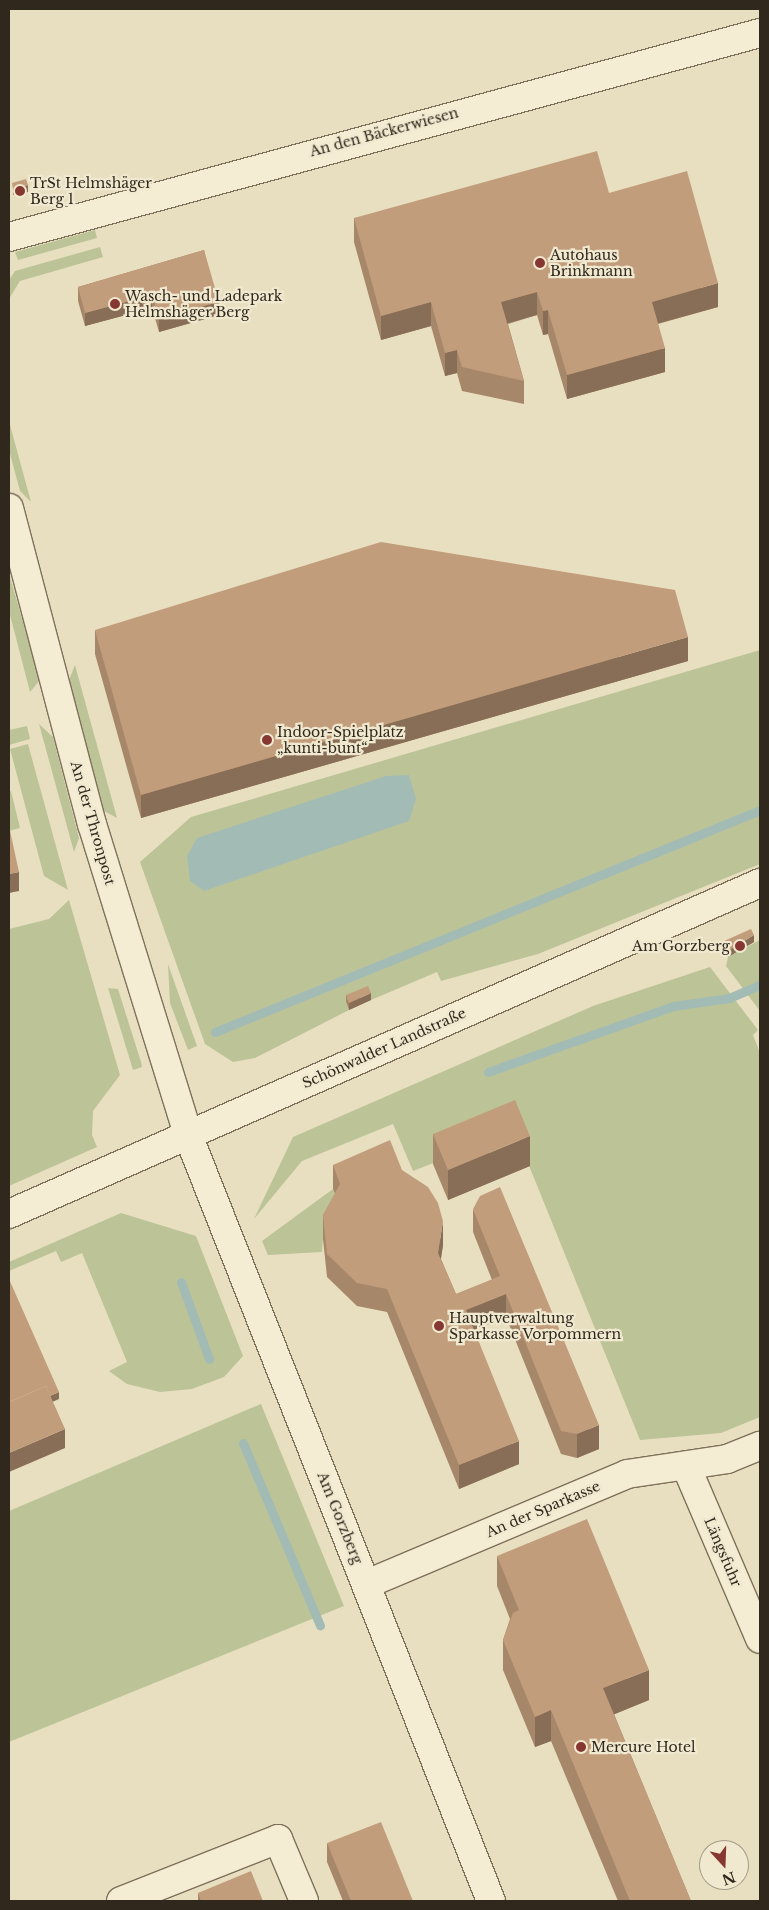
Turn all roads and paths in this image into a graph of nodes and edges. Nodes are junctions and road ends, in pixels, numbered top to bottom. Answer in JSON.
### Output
{"nodes":[{"id":1,"x":760,"y":33,"type":"edge"},
{"id":2,"x":9,"y":237,"type":"edge"},
{"id":3,"x":9,"y":508,"type":"edge"},
{"id":4,"x":760,"y":883,"type":"edge"},
{"id":5,"x":188,"y":1135,"type":"junction"},
{"id":6,"x":9,"y":1214,"type":"edge"},
{"id":7,"x":760,"y":1446,"type":"edge"},
{"id":8,"x":686,"y":1466,"type":"junction"},
{"id":9,"x":366,"y":1584,"type":"junction"},
{"id":10,"x":760,"y":1639,"type":"edge"},
{"id":11,"x":121,"y":1901,"type":"edge"},
{"id":12,"x":304,"y":1901,"type":"edge"},
{"id":13,"x":491,"y":1901,"type":"edge"}],
"edges":[{"from":1,"to":2,"type":"street","name":"An den Bäckerwiesen"},
{"from":3,"to":5,"type":"street","name":"An der Thronpost"},
{"from":4,"to":5,"type":"street","name":"Schönwalder Landstraße"},
{"from":5,"to":6,"type":"street","name":"Schönwalder Landstraße"},
{"from":5,"to":9,"type":"street","name":"Am Gorzberg"},
{"from":7,"to":8,"type":"street","name":"An der Sparkasse"},
{"from":8,"to":9,"type":"street","name":"An der Sparkasse"},
{"from":8,"to":10,"type":"street","name":"Längsfuhr"},
{"from":9,"to":13,"type":"street","name":"Am Gorzberg"},
{"from":11,"to":12,"type":"street"}]}
